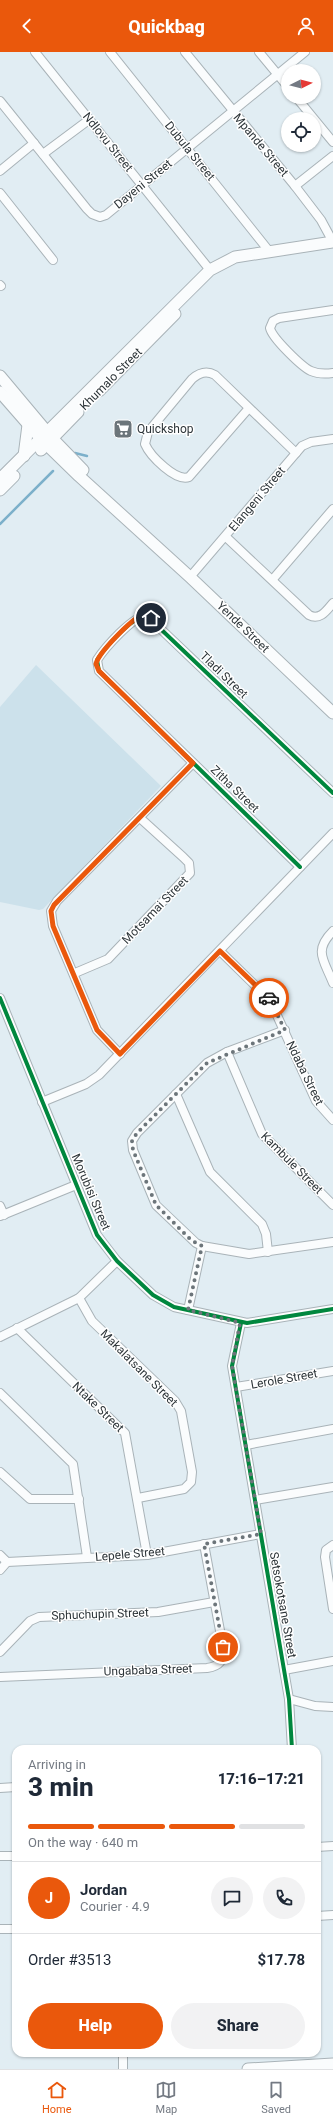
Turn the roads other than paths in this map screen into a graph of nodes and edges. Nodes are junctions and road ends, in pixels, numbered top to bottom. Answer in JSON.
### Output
{"nodes":[{"id":1,"x":35,"y":52,"type":"edge"},
{"id":2,"x":110,"y":52,"type":"edge"},
{"id":3,"x":185,"y":52,"type":"edge"},
{"id":4,"x":259,"y":52,"type":"edge"},
{"id":5,"x":305,"y":52,"type":"edge"},
{"id":6,"x":277,"y":74,"type":"junction"},
{"id":7,"x":281,"y":79,"type":"edge"},
{"id":8,"x":0,"y":101,"type":"edge"},
{"id":9,"x":302,"y":104,"type":"edge"},
{"id":10,"x":233,"y":112,"type":"junction"},
{"id":11,"x":90,"y":119,"type":"junction"},
{"id":12,"x":333,"y":142,"type":"edge"},
{"id":13,"x":34,"y":143,"type":"junction"},
{"id":14,"x":188,"y":148,"type":"junction"},
{"id":15,"x":43,"y":154,"type":"junction"},
{"id":16,"x":333,"y":156,"type":"edge"},
{"id":17,"x":0,"y":171,"type":"edge"},
{"id":18,"x":143,"y":184,"type":"junction"},
{"id":19,"x":295,"y":186,"type":"junction"},
{"id":20,"x":0,"y":193,"type":"edge"},
{"id":21,"x":333,"y":242,"type":"edge"},
{"id":22,"x":269,"y":251,"type":"junction"},
{"id":23,"x":53,"y":260,"type":"dead end"},
{"id":24,"x":214,"y":268,"type":"junction"},
{"id":25,"x":333,"y":310,"type":"edge"},
{"id":26,"x":333,"y":373,"type":"edge"},
{"id":27,"x":0,"y":376,"type":"edge"},
{"id":28,"x":107,"y":383,"type":"junction"},
{"id":29,"x":93,"y":386,"type":"junction"},
{"id":30,"x":0,"y":392,"type":"edge"},
{"id":31,"x":249,"y":408,"type":"junction"},
{"id":32,"x":28,"y":425,"type":"junction"},
{"id":33,"x":47,"y":438,"type":"junction"},
{"id":34,"x":333,"y":439,"type":"edge"},
{"id":35,"x":296,"y":453,"type":"junction"},
{"id":36,"x":24,"y":456,"type":"junction"},
{"id":37,"x":0,"y":479,"type":"edge"},
{"id":38,"x":0,"y":490,"type":"edge"},
{"id":39,"x":333,"y":509,"type":"edge"},
{"id":40,"x":226,"y":537,"type":"junction"},
{"id":41,"x":190,"y":577,"type":"junction"},
{"id":42,"x":273,"y":579,"type":"junction"},
{"id":43,"x":333,"y":603,"type":"edge"},
{"id":44,"x":100,"y":656,"type":"joint"},
{"id":45,"x":333,"y":713,"type":"edge"},
{"id":46,"x":193,"y":763,"type":"junction"},
{"id":47,"x":333,"y":793,"type":"edge"},
{"id":48,"x":140,"y":818,"type":"junction"},
{"id":49,"x":333,"y":833,"type":"edge"},
{"id":50,"x":300,"y":866,"type":"junction"},
{"id":51,"x":333,"y":931,"type":"edge"},
{"id":52,"x":220,"y":951,"type":"junction"},
{"id":53,"x":75,"y":973,"type":"junction"},
{"id":54,"x":333,"y":983,"type":"edge"},
{"id":55,"x":0,"y":998,"type":"edge"},
{"id":56,"x":285,"y":1030,"type":"junction"},
{"id":57,"x":227,"y":1052,"type":"junction"},
{"id":58,"x":120,"y":1054,"type":"junction"},
{"id":59,"x":176,"y":1094,"type":"junction"},
{"id":60,"x":42,"y":1102,"type":"junction"},
{"id":61,"x":333,"y":1120,"type":"edge"},
{"id":62,"x":76,"y":1185,"type":"junction"},
{"id":63,"x":333,"y":1205,"type":"edge"},
{"id":64,"x":0,"y":1206,"type":"edge"},
{"id":65,"x":2,"y":1215,"type":"edge"},
{"id":66,"x":333,"y":1242,"type":"edge"},
{"id":67,"x":202,"y":1246,"type":"junction"},
{"id":68,"x":268,"y":1252,"type":"junction"},
{"id":69,"x":117,"y":1261,"type":"junction"},
{"id":70,"x":79,"y":1298,"type":"junction"},
{"id":71,"x":333,"y":1309,"type":"edge"},
{"id":72,"x":188,"y":1310,"type":"junction"},
{"id":73,"x":240,"y":1323,"type":"junction"},
{"id":74,"x":17,"y":1328,"type":"junction"},
{"id":75,"x":0,"y":1336,"type":"edge"},
{"id":76,"x":333,"y":1371,"type":"edge"},
{"id":77,"x":236,"y":1387,"type":"junction"},
{"id":78,"x":0,"y":1393,"type":"edge"},
{"id":79,"x":333,"y":1429,"type":"edge"},
{"id":80,"x":246,"y":1445,"type":"junction"},
{"id":81,"x":0,"y":1472,"type":"edge"},
{"id":82,"x":333,"y":1487,"type":"edge"},
{"id":83,"x":138,"y":1498,"type":"junction"},
{"id":84,"x":79,"y":1499,"type":"junction"},
{"id":85,"x":255,"y":1500,"type":"junction"},
{"id":86,"x":261,"y":1534,"type":"junction"},
{"id":87,"x":204,"y":1544,"type":"junction"},
{"id":88,"x":333,"y":1545,"type":"edge"},
{"id":89,"x":0,"y":1555,"type":"edge"},
{"id":90,"x":148,"y":1555,"type":"junction"},
{"id":91,"x":87,"y":1557,"type":"junction"},
{"id":92,"x":8,"y":1562,"type":"junction"},
{"id":93,"x":0,"y":1570,"type":"edge"},
{"id":94,"x":214,"y":1602,"type":"junction"},
{"id":95,"x":333,"y":1605,"type":"edge"},
{"id":96,"x":0,"y":1652,"type":"edge"},
{"id":97,"x":333,"y":1662,"type":"edge"},
{"id":98,"x":284,"y":1670,"type":"junction"},
{"id":99,"x":0,"y":1677,"type":"edge"},
{"id":100,"x":289,"y":1698,"type":"junction"},
{"id":101,"x":333,"y":1708,"type":"edge"},
{"id":102,"x":292,"y":1745,"type":"edge"},
{"id":103,"x":12,"y":1787,"type":"edge"},
{"id":104,"x":0,"y":1788,"type":"edge"},
{"id":105,"x":321,"y":1846,"type":"edge"},
{"id":106,"x":333,"y":1846,"type":"edge"},
{"id":107,"x":0,"y":1856,"type":"edge"},
{"id":108,"x":12,"y":1856,"type":"edge"},
{"id":109,"x":333,"y":1915,"type":"edge"},
{"id":110,"x":321,"y":1916,"type":"edge"},
{"id":111,"x":0,"y":1929,"type":"edge"},
{"id":112,"x":12,"y":1929,"type":"edge"},
{"id":113,"x":123,"y":2057,"type":"edge"},
{"id":114,"x":333,"y":2064,"type":"edge"},
{"id":115,"x":296,"y":2068,"type":"edge"},
{"id":116,"x":123,"y":2069,"type":"edge"},
{"id":117,"x":248,"y":2069,"type":"edge"}],
"edges":[{"from":1,"to":11,"type":"street","name":"Ndlovu Street"},
{"from":2,"to":14,"type":"street","name":"Dubula Street"},
{"from":3,"to":10,"type":"street","name":"Mpande Street"},
{"from":4,"to":6,"type":"street"},
{"from":5,"to":6,"type":"street","name":"Dayeni Street"},
{"from":6,"to":7,"type":"street"},
{"from":6,"to":10,"type":"street","name":"Dayeni Street"},
{"from":8,"to":13,"type":"street","name":"Dayeni Street"},
{"from":9,"to":12,"type":"street"},
{"from":10,"to":14,"type":"street","name":"Dayeni Street"},
{"from":10,"to":19,"type":"street","name":"Mpande Street"},
{"from":11,"to":15,"type":"street"},
{"from":11,"to":18,"type":"street","name":"Ndlovu Street"},
{"from":13,"to":15,"type":"street","name":"Dayeni Street"},
{"from":13,"to":17,"type":"street"},
{"from":14,"to":18,"type":"street","name":"Dayeni Street"},
{"from":14,"to":22,"type":"street","name":"Dubula Street"},
{"from":15,"to":18,"type":"street","name":"Dayeni Street"},
{"from":16,"to":19,"type":"street"},
{"from":18,"to":24,"type":"street","name":"Ndlovu Street"},
{"from":19,"to":21,"type":"street","name":"Mpande Street"},
{"from":20,"to":23,"type":"street"},
{"from":21,"to":22,"type":"street","name":"Khumalo Street"},
{"from":22,"to":24,"type":"street","name":"Khumalo Street"},
{"from":24,"to":28,"type":"street","name":"Khumalo Street"},
{"from":24,"to":29,"type":"street","name":"Khumalo Street"},
{"from":25,"to":26,"type":"street"},
{"from":27,"to":33,"type":"street","name":"Yende Street"},
{"from":28,"to":29,"type":"street"},
{"from":28,"to":33,"type":"street","name":"Khumalo Street"},
{"from":29,"to":33,"type":"street","name":"Khumalo Street"},
{"from":30,"to":32,"type":"street","name":"Yende Street"},
{"from":31,"to":31,"type":"street"},
{"from":31,"to":35,"type":"street"},
{"from":32,"to":33,"type":"street","name":"Yende Street"},
{"from":32,"to":36,"type":"street"},
{"from":33,"to":36,"type":"street","name":"Khumalo Street"},
{"from":33,"to":38,"type":"street","name":"Khumalo Street"},
{"from":33,"to":41,"type":"street","name":"Yende Street"},
{"from":34,"to":35,"type":"street","name":"Elangeni Street"},
{"from":35,"to":40,"type":"street","name":"Elangeni Street"},
{"from":36,"to":37,"type":"street","name":"Khumalo Street"},
{"from":39,"to":42,"type":"street"},
{"from":40,"to":41,"type":"street","name":"Elangeni Street"},
{"from":40,"to":42,"type":"street"},
{"from":41,"to":45,"type":"street","name":"Yende Street"},
{"from":42,"to":43,"type":"street"},
{"from":44,"to":46,"type":"street","name":"Zitha Street"},
{"from":44,"to":47,"type":"street","name":"Tladi Street"},
{"from":46,"to":48,"type":"street"},
{"from":46,"to":50,"type":"street","name":"Zitha Street"},
{"from":48,"to":53,"type":"street"},
{"from":48,"to":53,"type":"street","name":"Motsamai Street"},
{"from":49,"to":50,"type":"street"},
{"from":50,"to":52,"type":"street"},
{"from":51,"to":54,"type":"street"},
{"from":52,"to":56,"type":"street","name":"Ndaba Street"},
{"from":52,"to":58,"type":"street"},
{"from":53,"to":58,"type":"street"},
{"from":55,"to":60,"type":"street","name":"Morubisi Street"},
{"from":56,"to":57,"type":"street"},
{"from":56,"to":61,"type":"street","name":"Ndaba Street"},
{"from":57,"to":59,"type":"street"},
{"from":57,"to":63,"type":"street","name":"Kambule Street"},
{"from":58,"to":60,"type":"street"},
{"from":59,"to":67,"type":"street"},
{"from":59,"to":68,"type":"street"},
{"from":60,"to":62,"type":"street","name":"Morubisi Street"},
{"from":62,"to":65,"type":"street"},
{"from":62,"to":69,"type":"street","name":"Morubisi Street"},
{"from":64,"to":65,"type":"street"},
{"from":66,"to":68,"type":"street"},
{"from":67,"to":68,"type":"street"},
{"from":67,"to":72,"type":"street"},
{"from":69,"to":70,"type":"street"},
{"from":69,"to":72,"type":"street","name":"Morubisi Street"},
{"from":70,"to":74,"type":"street"},
{"from":70,"to":83,"type":"street","name":"Makalatsane Street"},
{"from":71,"to":73,"type":"street","name":"Morubisi Street"},
{"from":72,"to":73,"type":"street","name":"Morubisi Street"},
{"from":73,"to":77,"type":"street","name":"Setsokotsane Street"},
{"from":74,"to":75,"type":"street"},
{"from":74,"to":83,"type":"street","name":"Ntake Street"},
{"from":76,"to":77,"type":"street","name":"Lerole Street"},
{"from":77,"to":80,"type":"street","name":"Setsokotsane Street"},
{"from":78,"to":84,"type":"street"},
{"from":79,"to":80,"type":"street"},
{"from":80,"to":85,"type":"street","name":"Setsokotsane Street"},
{"from":81,"to":84,"type":"street"},
{"from":82,"to":85,"type":"street"},
{"from":83,"to":90,"type":"street","name":"Ntake Street"},
{"from":84,"to":91,"type":"street"},
{"from":85,"to":86,"type":"street","name":"Setsokotsane Street"},
{"from":86,"to":87,"type":"street","name":"Lepele Street"},
{"from":86,"to":98,"type":"street","name":"Setsokotsane Street"},
{"from":87,"to":90,"type":"street","name":"Lepele Street"},
{"from":87,"to":94,"type":"street","name":"Ungababa Street"},
{"from":88,"to":95,"type":"street"},
{"from":89,"to":92,"type":"street"},
{"from":90,"to":91,"type":"street","name":"Lepele Street"},
{"from":91,"to":92,"type":"street","name":"Lepele Street"},
{"from":92,"to":93,"type":"street"},
{"from":94,"to":96,"type":"street","name":"Sphuchupin Street"},
{"from":94,"to":99,"type":"street","name":"Ungababa Street"},
{"from":97,"to":98,"type":"street"},
{"from":98,"to":100,"type":"street","name":"Setsokotsane Street"},
{"from":100,"to":101,"type":"street"},
{"from":100,"to":102,"type":"street","name":"Setsokotsane Street"},
{"from":103,"to":104,"type":"street"},
{"from":105,"to":106,"type":"street"},
{"from":107,"to":108,"type":"street"},
{"from":109,"to":110,"type":"street"},
{"from":111,"to":112,"type":"street"},
{"from":113,"to":116,"type":"street"},
{"from":114,"to":115,"type":"street"},
{"from":115,"to":117,"type":"street"}]}
